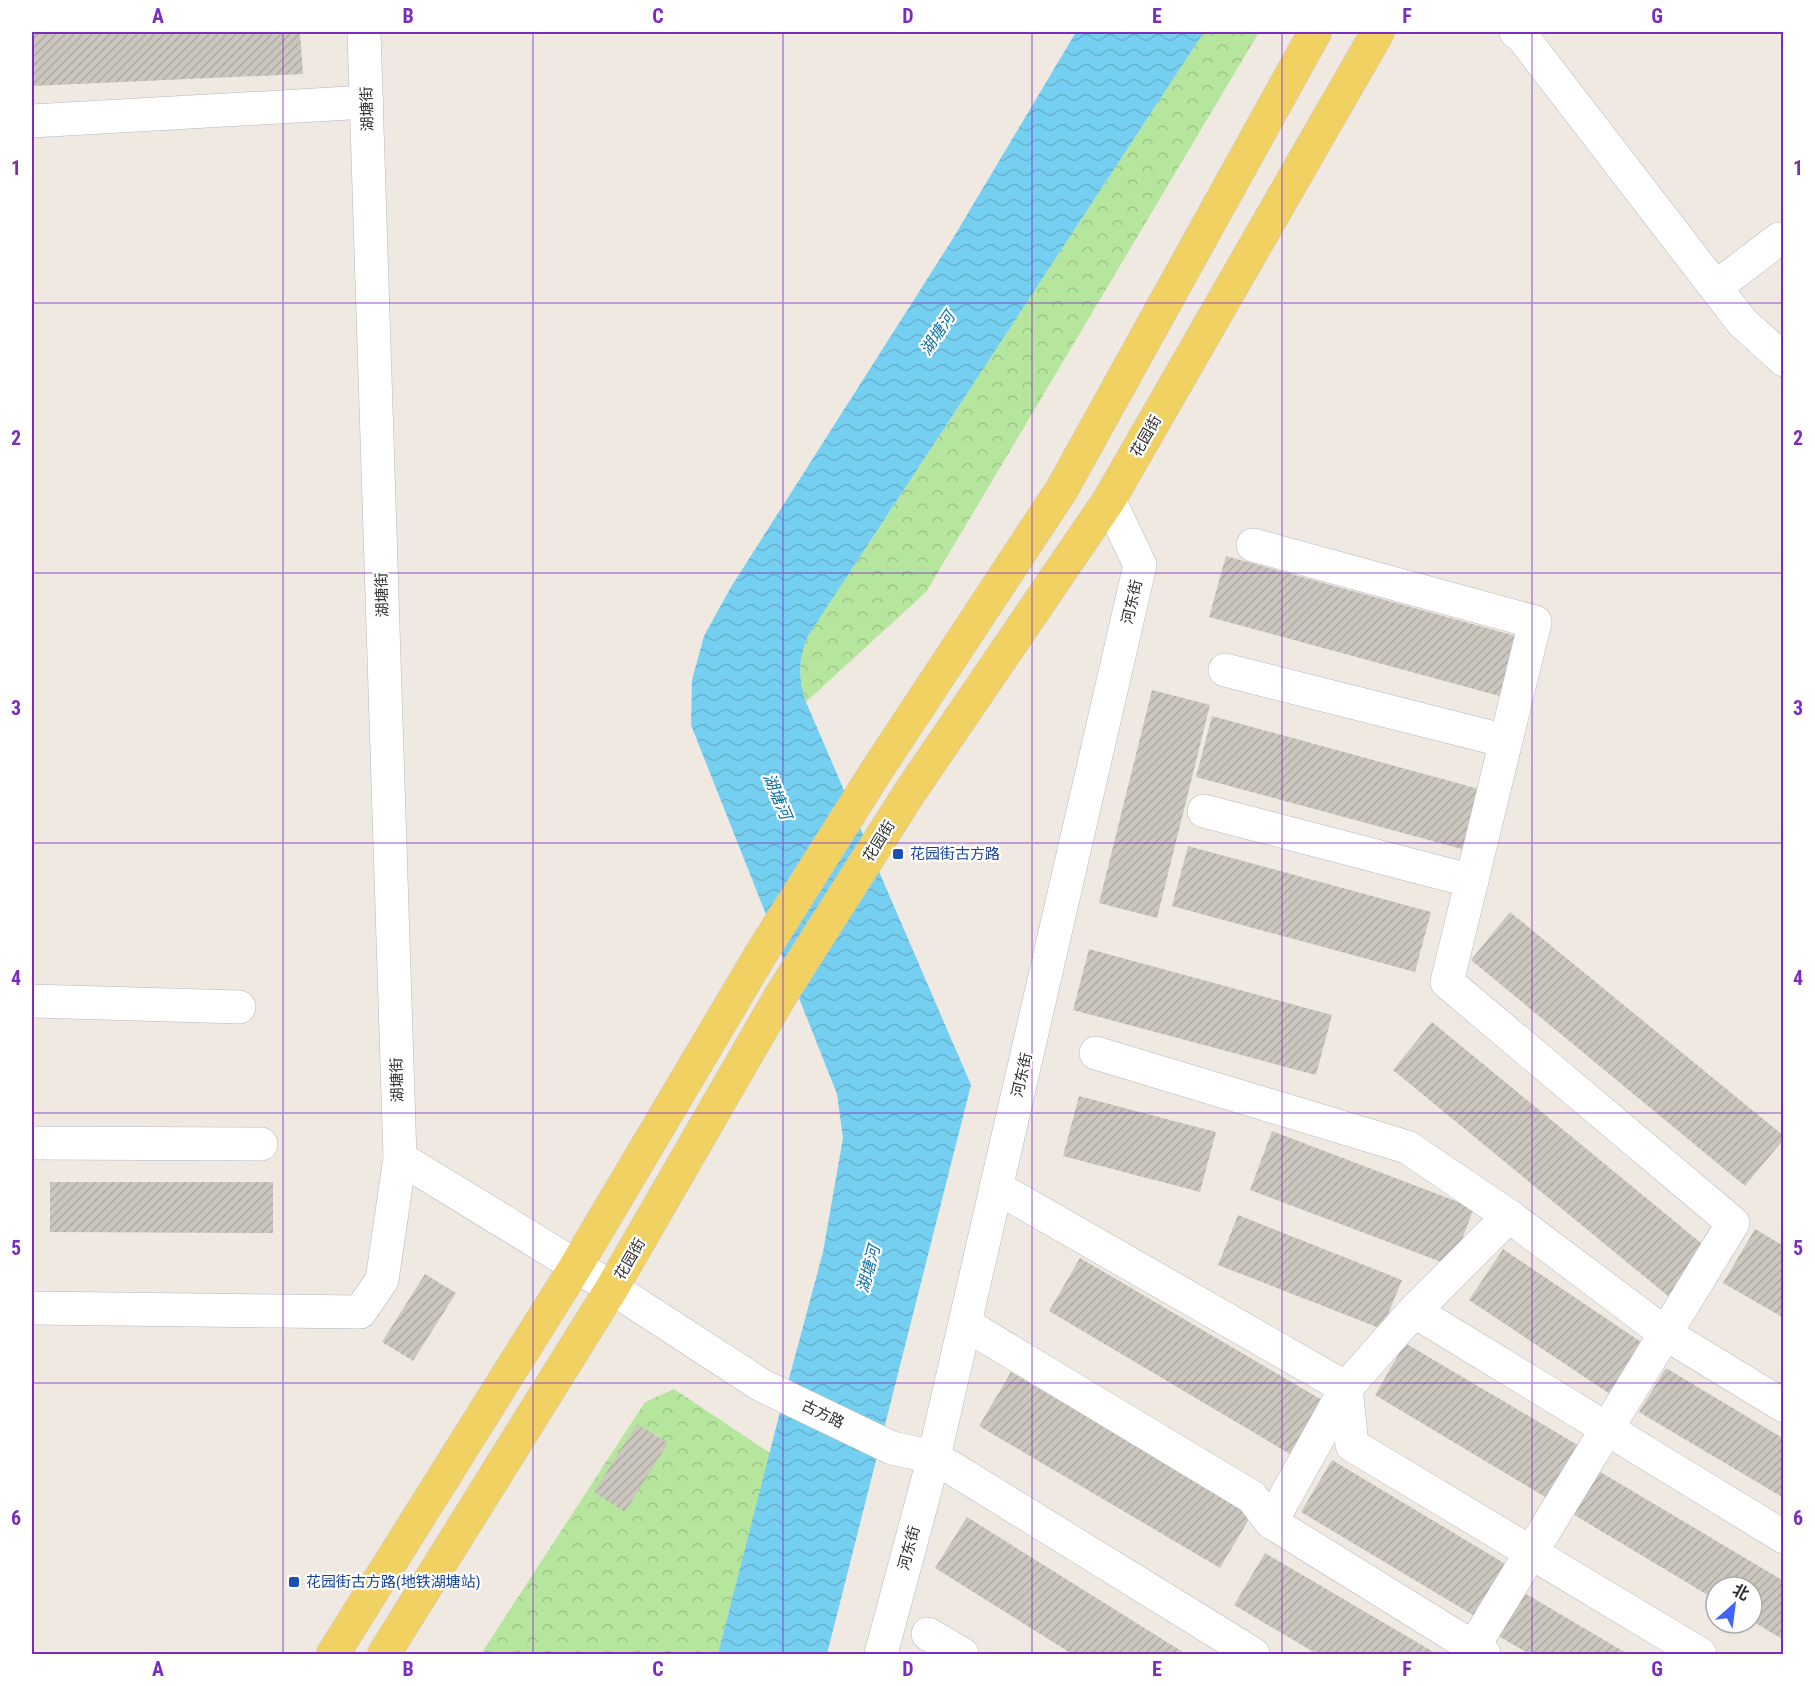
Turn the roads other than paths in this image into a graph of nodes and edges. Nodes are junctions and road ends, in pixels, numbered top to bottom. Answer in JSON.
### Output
{"nodes":[{"id":1,"x":364,"y":32,"type":"edge"},
{"id":2,"x":1315,"y":32,"type":"edge"},
{"id":3,"x":1378,"y":32,"type":"edge"},
{"id":4,"x":1516,"y":32,"type":"edge"},
{"id":5,"x":367,"y":102,"type":"junction"},
{"id":6,"x":32,"y":121,"type":"edge"},
{"id":7,"x":1784,"y":242,"type":"edge"},
{"id":8,"x":1716,"y":287,"type":"junction"},
{"id":9,"x":1784,"y":360,"type":"edge"},
{"id":10,"x":1109,"y":500,"type":"junction"},
{"id":11,"x":1253,"y":545,"type":"dead end"},
{"id":12,"x":1225,"y":670,"type":"dead end"},
{"id":13,"x":1506,"y":741,"type":"junction"},
{"id":14,"x":1204,"y":811,"type":"dead end"},
{"id":15,"x":1472,"y":881,"type":"junction"},
{"id":16,"x":32,"y":1001,"type":"edge"},
{"id":17,"x":239,"y":1007,"type":"dead end"},
{"id":18,"x":1096,"y":1053,"type":"dead end"},
{"id":19,"x":32,"y":1143,"type":"edge"},
{"id":20,"x":261,"y":1144,"type":"dead end"},
{"id":21,"x":400,"y":1158,"type":"junction"},
{"id":22,"x":996,"y":1187,"type":"junction"},
{"id":23,"x":1509,"y":1216,"type":"junction"},
{"id":24,"x":576,"y":1266,"type":"junction"},
{"id":25,"x":612,"y":1288,"type":"junction"},
{"id":26,"x":32,"y":1308,"type":"edge"},
{"id":27,"x":1414,"y":1311,"type":"junction"},
{"id":28,"x":965,"y":1324,"type":"junction"},
{"id":29,"x":1666,"y":1334,"type":"junction"},
{"id":30,"x":1346,"y":1388,"type":"junction"},
{"id":31,"x":1784,"y":1406,"type":"edge"},
{"id":32,"x":1608,"y":1429,"type":"junction"},
{"id":33,"x":933,"y":1457,"type":"junction"},
{"id":34,"x":1271,"y":1522,"type":"junction"},
{"id":35,"x":1784,"y":1537,"type":"edge"},
{"id":36,"x":1532,"y":1553,"type":"junction"},
{"id":37,"x":928,"y":1634,"type":"dead end"},
{"id":38,"x":1475,"y":1652,"type":"edge"},
{"id":39,"x":333,"y":1654,"type":"edge"},
{"id":40,"x":384,"y":1654,"type":"edge"},
{"id":41,"x":881,"y":1654,"type":"edge"},
{"id":42,"x":962,"y":1654,"type":"edge"},
{"id":43,"x":1253,"y":1654,"type":"edge"},
{"id":44,"x":1700,"y":1654,"type":"edge"}],
"edges":[{"from":1,"to":5,"type":"street","name":"湖塘街"},
{"from":2,"to":24,"type":"main road"},
{"from":3,"to":10,"type":"main road","name":"花园街"},
{"from":4,"to":8,"type":"street"},
{"from":5,"to":6,"type":"street"},
{"from":5,"to":21,"type":"street","name":"湖塘街"},
{"from":7,"to":8,"type":"street"},
{"from":8,"to":9,"type":"street"},
{"from":10,"to":22,"type":"street","name":"河东街"},
{"from":10,"to":25,"type":"main road","name":"花园街"},
{"from":11,"to":13,"type":"street"},
{"from":12,"to":13,"type":"street"},
{"from":13,"to":15,"type":"street"},
{"from":14,"to":15,"type":"street"},
{"from":15,"to":29,"type":"street"},
{"from":16,"to":17,"type":"street"},
{"from":18,"to":23,"type":"street"},
{"from":19,"to":20,"type":"street"},
{"from":21,"to":24,"type":"street","name":"古方路"},
{"from":21,"to":26,"type":"street","name":"湖塘街"},
{"from":22,"to":28,"type":"street","name":"河东街"},
{"from":22,"to":30,"type":"street"},
{"from":23,"to":27,"type":"street"},
{"from":23,"to":29,"type":"street"},
{"from":24,"to":25,"type":"street","name":"古方路"},
{"from":24,"to":39,"type":"main road"},
{"from":25,"to":33,"type":"street","name":"古方路"},
{"from":25,"to":40,"type":"main road","name":"花园街"},
{"from":27,"to":30,"type":"street"},
{"from":27,"to":32,"type":"street"},
{"from":28,"to":33,"type":"street","name":"河东街"},
{"from":28,"to":34,"type":"street"},
{"from":29,"to":31,"type":"street"},
{"from":29,"to":32,"type":"street"},
{"from":30,"to":34,"type":"street"},
{"from":30,"to":36,"type":"street"},
{"from":32,"to":35,"type":"street"},
{"from":32,"to":36,"type":"street"},
{"from":33,"to":41,"type":"street","name":"河东街"},
{"from":33,"to":43,"type":"street","name":"古方路"},
{"from":34,"to":38,"type":"street"},
{"from":36,"to":38,"type":"street"},
{"from":36,"to":44,"type":"street"},
{"from":37,"to":42,"type":"street"}]}
